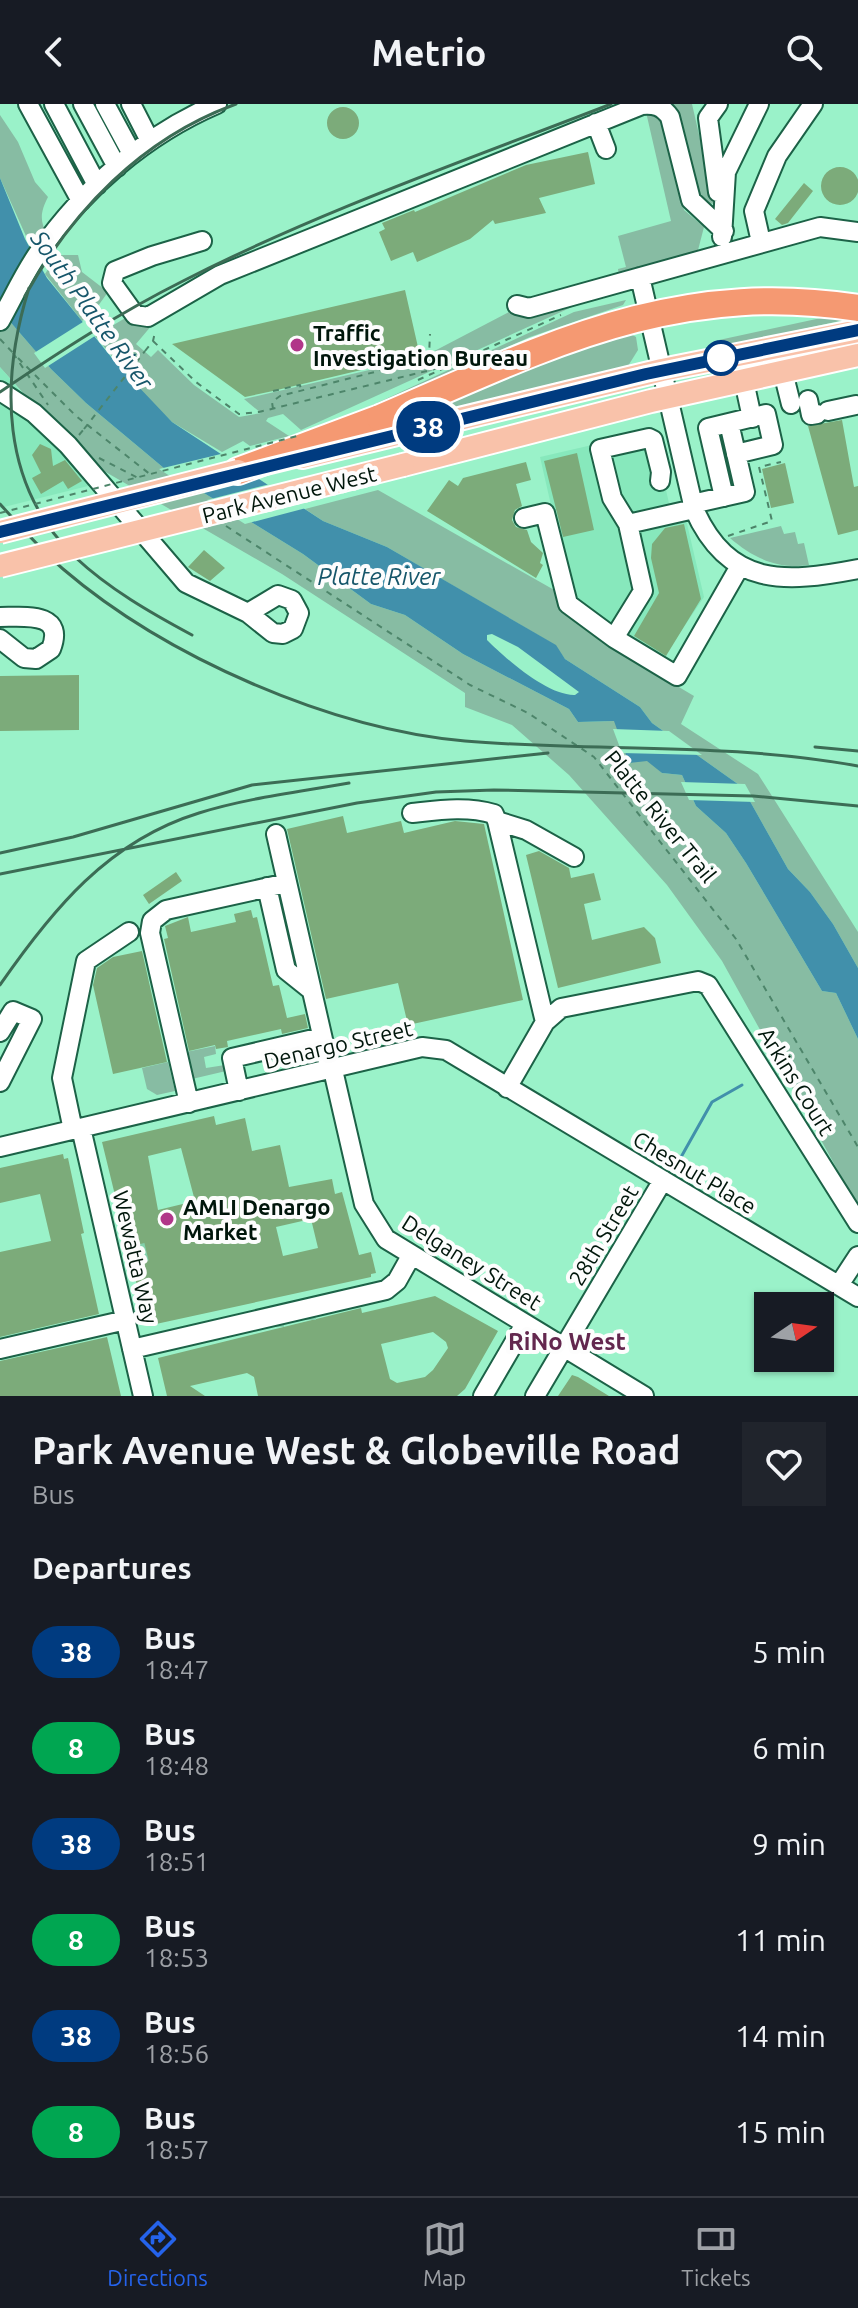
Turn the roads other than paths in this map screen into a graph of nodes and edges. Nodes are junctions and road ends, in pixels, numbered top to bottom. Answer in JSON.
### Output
{"nodes":[{"id":1,"x":28,"y":104,"type":"edge"},
{"id":2,"x":54,"y":104,"type":"edge"},
{"id":3,"x":83,"y":104,"type":"edge"},
{"id":4,"x":105,"y":104,"type":"edge"},
{"id":5,"x":131,"y":104,"type":"edge"},
{"id":6,"x":718,"y":104,"type":"edge"},
{"id":7,"x":759,"y":104,"type":"edge"},
{"id":8,"x":813,"y":104,"type":"edge"},
{"id":9,"x":213,"y":105,"type":"edge"},
{"id":10,"x":596,"y":123,"type":"junction"},
{"id":11,"x":150,"y":141,"type":"junction"},
{"id":12,"x":606,"y":149,"type":"dead end"},
{"id":13,"x":132,"y":154,"type":"junction"},
{"id":14,"x":117,"y":167,"type":"junction"},
{"id":15,"x":97,"y":185,"type":"junction"},
{"id":16,"x":81,"y":201,"type":"junction"},
{"id":17,"x":724,"y":231,"type":"junction"},
{"id":18,"x":858,"y":232,"type":"edge"},
{"id":19,"x":202,"y":241,"type":"dead end"},
{"id":20,"x":761,"y":242,"type":"junction"},
{"id":21,"x":715,"y":255,"type":"junction"},
{"id":22,"x":640,"y":277,"type":"junction"},
{"id":23,"x":517,"y":305,"type":"dead end"},
{"id":24,"x":858,"y":308,"type":"edge"},
{"id":25,"x":0,"y":321,"type":"edge"},
{"id":26,"x":858,"y":331,"type":"edge"},
{"id":27,"x":858,"y":355,"type":"edge"},
{"id":28,"x":662,"y":370,"type":"junction"},
{"id":29,"x":783,"y":372,"type":"junction"},
{"id":30,"x":744,"y":381,"type":"junction"},
{"id":31,"x":0,"y":391,"type":"edge"},
{"id":32,"x":668,"y":397,"type":"junction"},
{"id":33,"x":856,"y":405,"type":"edge"},
{"id":34,"x":752,"y":418,"type":"junction"},
{"id":35,"x":729,"y":423,"type":"junction"},
{"id":36,"x":388,"y":427,"type":"junction"},
{"id":37,"x":736,"y":454,"type":"junction"},
{"id":38,"x":238,"y":471,"type":"junction"},
{"id":39,"x":660,"y":481,"type":"dead end"},
{"id":40,"x":724,"y":497,"type":"junction"},
{"id":41,"x":693,"y":506,"type":"junction"},
{"id":42,"x":524,"y":518,"type":"dead end"},
{"id":43,"x":628,"y":524,"type":"junction"},
{"id":44,"x":0,"y":532,"type":"edge"},
{"id":45,"x":0,"y":566,"type":"edge"},
{"id":46,"x":740,"y":566,"type":"junction"},
{"id":47,"x":858,"y":569,"type":"edge"},
{"id":48,"x":248,"y":613,"type":"dead end"},
{"id":49,"x":0,"y":617,"type":"edge"},
{"id":50,"x":614,"y":638,"type":"junction"},
{"id":51,"x":0,"y":639,"type":"edge"},
{"id":52,"x":412,"y":813,"type":"dead end"},
{"id":53,"x":497,"y":821,"type":"junction"},
{"id":54,"x":276,"y":834,"type":"dead end"},
{"id":55,"x":574,"y":857,"type":"dead end"},
{"id":56,"x":287,"y":883,"type":"junction"},
{"id":57,"x":267,"y":887,"type":"junction"},
{"id":58,"x":129,"y":932,"type":"dead end"},
{"id":59,"x":311,"y":990,"type":"junction"},
{"id":60,"x":545,"y":1022,"type":"junction"},
{"id":61,"x":0,"y":1032,"type":"edge"},
{"id":62,"x":322,"y":1037,"type":"junction"},
{"id":63,"x":332,"y":1070,"type":"junction"},
{"id":64,"x":0,"y":1082,"type":"edge"},
{"id":65,"x":507,"y":1088,"type":"junction"},
{"id":66,"x":239,"y":1091,"type":"junction"},
{"id":67,"x":189,"y":1103,"type":"junction"},
{"id":68,"x":77,"y":1129,"type":"junction"},
{"id":69,"x":0,"y":1147,"type":"edge"},
{"id":70,"x":663,"y":1180,"type":"junction"},
{"id":71,"x":858,"y":1223,"type":"edge"},
{"id":72,"x":411,"y":1256,"type":"junction"},
{"id":73,"x":858,"y":1256,"type":"edge"},
{"id":74,"x":839,"y":1285,"type":"junction"},
{"id":75,"x":858,"y":1297,"type":"edge"},
{"id":76,"x":126,"y":1320,"type":"junction"},
{"id":77,"x":525,"y":1324,"type":"junction"},
{"id":78,"x":564,"y":1348,"type":"junction"},
{"id":79,"x":0,"y":1349,"type":"edge"},
{"id":80,"x":132,"y":1349,"type":"junction"},
{"id":81,"x":143,"y":1396,"type":"edge"},
{"id":82,"x":483,"y":1396,"type":"edge"},
{"id":83,"x":535,"y":1396,"type":"edge"},
{"id":84,"x":644,"y":1396,"type":"edge"}],
"edges":[{"from":1,"to":16,"type":"street"},
{"from":2,"to":15,"type":"street"},
{"from":3,"to":14,"type":"street"},
{"from":4,"to":13,"type":"street"},
{"from":5,"to":11,"type":"street"},
{"from":6,"to":17,"type":"street"},
{"from":7,"to":17,"type":"street"},
{"from":8,"to":20,"type":"street"},
{"from":9,"to":11,"type":"street"},
{"from":10,"to":12,"type":"street"},
{"from":10,"to":17,"type":"street"},
{"from":10,"to":19,"type":"street"},
{"from":11,"to":13,"type":"street"},
{"from":13,"to":14,"type":"street"},
{"from":14,"to":15,"type":"street"},
{"from":15,"to":16,"type":"street"},
{"from":16,"to":25,"type":"street"},
{"from":17,"to":21,"type":"street"},
{"from":18,"to":20,"type":"street"},
{"from":20,"to":21,"type":"street"},
{"from":21,"to":22,"type":"street"},
{"from":22,"to":23,"type":"street"},
{"from":22,"to":28,"type":"street"},
{"from":24,"to":36,"type":"highway","bridge":true},
{"from":26,"to":28,"type":"main road","name":"Park Avenue West"},
{"from":27,"to":29,"type":"main road","name":"Park Avenue West"},
{"from":28,"to":32,"type":"street"},
{"from":28,"to":36,"type":"main road","name":"Park Avenue West"},
{"from":29,"to":30,"type":"main road","name":"Park Avenue West"},
{"from":29,"to":33,"type":"street"},
{"from":30,"to":32,"type":"main road","name":"Park Avenue West"},
{"from":30,"to":34,"type":"street"},
{"from":31,"to":48,"type":"street"},
{"from":32,"to":41,"type":"street"},
{"from":32,"to":45,"type":"main road","name":"Park Avenue West","bridge":true},
{"from":34,"to":35,"type":"street"},
{"from":34,"to":37,"type":"street"},
{"from":35,"to":37,"type":"street"},
{"from":35,"to":40,"type":"street"},
{"from":36,"to":38,"type":"main road","name":"Park Avenue West"},
{"from":36,"to":38,"type":"highway"},
{"from":37,"to":40,"type":"street"},
{"from":38,"to":44,"type":"main road","name":"Park Avenue West","bridge":true},
{"from":39,"to":43,"type":"street"},
{"from":40,"to":41,"type":"street"},
{"from":41,"to":43,"type":"street"},
{"from":41,"to":46,"type":"street"},
{"from":42,"to":50,"type":"street"},
{"from":43,"to":50,"type":"street"},
{"from":46,"to":47,"type":"street"},
{"from":46,"to":50,"type":"street"},
{"from":49,"to":51,"type":"street"},
{"from":52,"to":53,"type":"street"},
{"from":53,"to":55,"type":"street"},
{"from":53,"to":60,"type":"street"},
{"from":54,"to":56,"type":"street","name":"Delganey Street"},
{"from":56,"to":57,"type":"street"},
{"from":56,"to":59,"type":"street","name":"Delganey Street"},
{"from":57,"to":59,"type":"street"},
{"from":57,"to":67,"type":"street"},
{"from":58,"to":68,"type":"street","name":"Wewatta Way"},
{"from":59,"to":62,"type":"street","name":"Delganey Street"},
{"from":60,"to":65,"type":"street"},
{"from":60,"to":71,"type":"street","name":"Arkins Court"},
{"from":61,"to":64,"type":"street"},
{"from":62,"to":63,"type":"street","name":"Delganey Street"},
{"from":62,"to":66,"type":"street"},
{"from":63,"to":65,"type":"street","name":"Denargo Street"},
{"from":63,"to":66,"type":"street","name":"Denargo Street"},
{"from":63,"to":72,"type":"street","name":"Delganey Street"},
{"from":65,"to":70,"type":"street","name":"Chesnut Place"},
{"from":66,"to":67,"type":"street","name":"Denargo Street"},
{"from":67,"to":68,"type":"street","name":"Denargo Street"},
{"from":68,"to":69,"type":"street","name":"Denargo Street"},
{"from":68,"to":76,"type":"street","name":"Wewatta Way"},
{"from":70,"to":74,"type":"street","name":"Chesnut Place"},
{"from":70,"to":78,"type":"street","name":"28th Street"},
{"from":72,"to":77,"type":"street","name":"Delganey Street"},
{"from":72,"to":80,"type":"street"},
{"from":73,"to":74,"type":"street"},
{"from":74,"to":75,"type":"street","name":"Chesnut Place"},
{"from":76,"to":79,"type":"street"},
{"from":76,"to":80,"type":"street","name":"Wewatta Way"},
{"from":77,"to":78,"type":"street","name":"Delganey Street"},
{"from":77,"to":82,"type":"street"},
{"from":78,"to":83,"type":"street","name":"28th Street"},
{"from":78,"to":84,"type":"street","name":"Delganey Street"},
{"from":80,"to":81,"type":"street","name":"Wewatta Way"}]}
